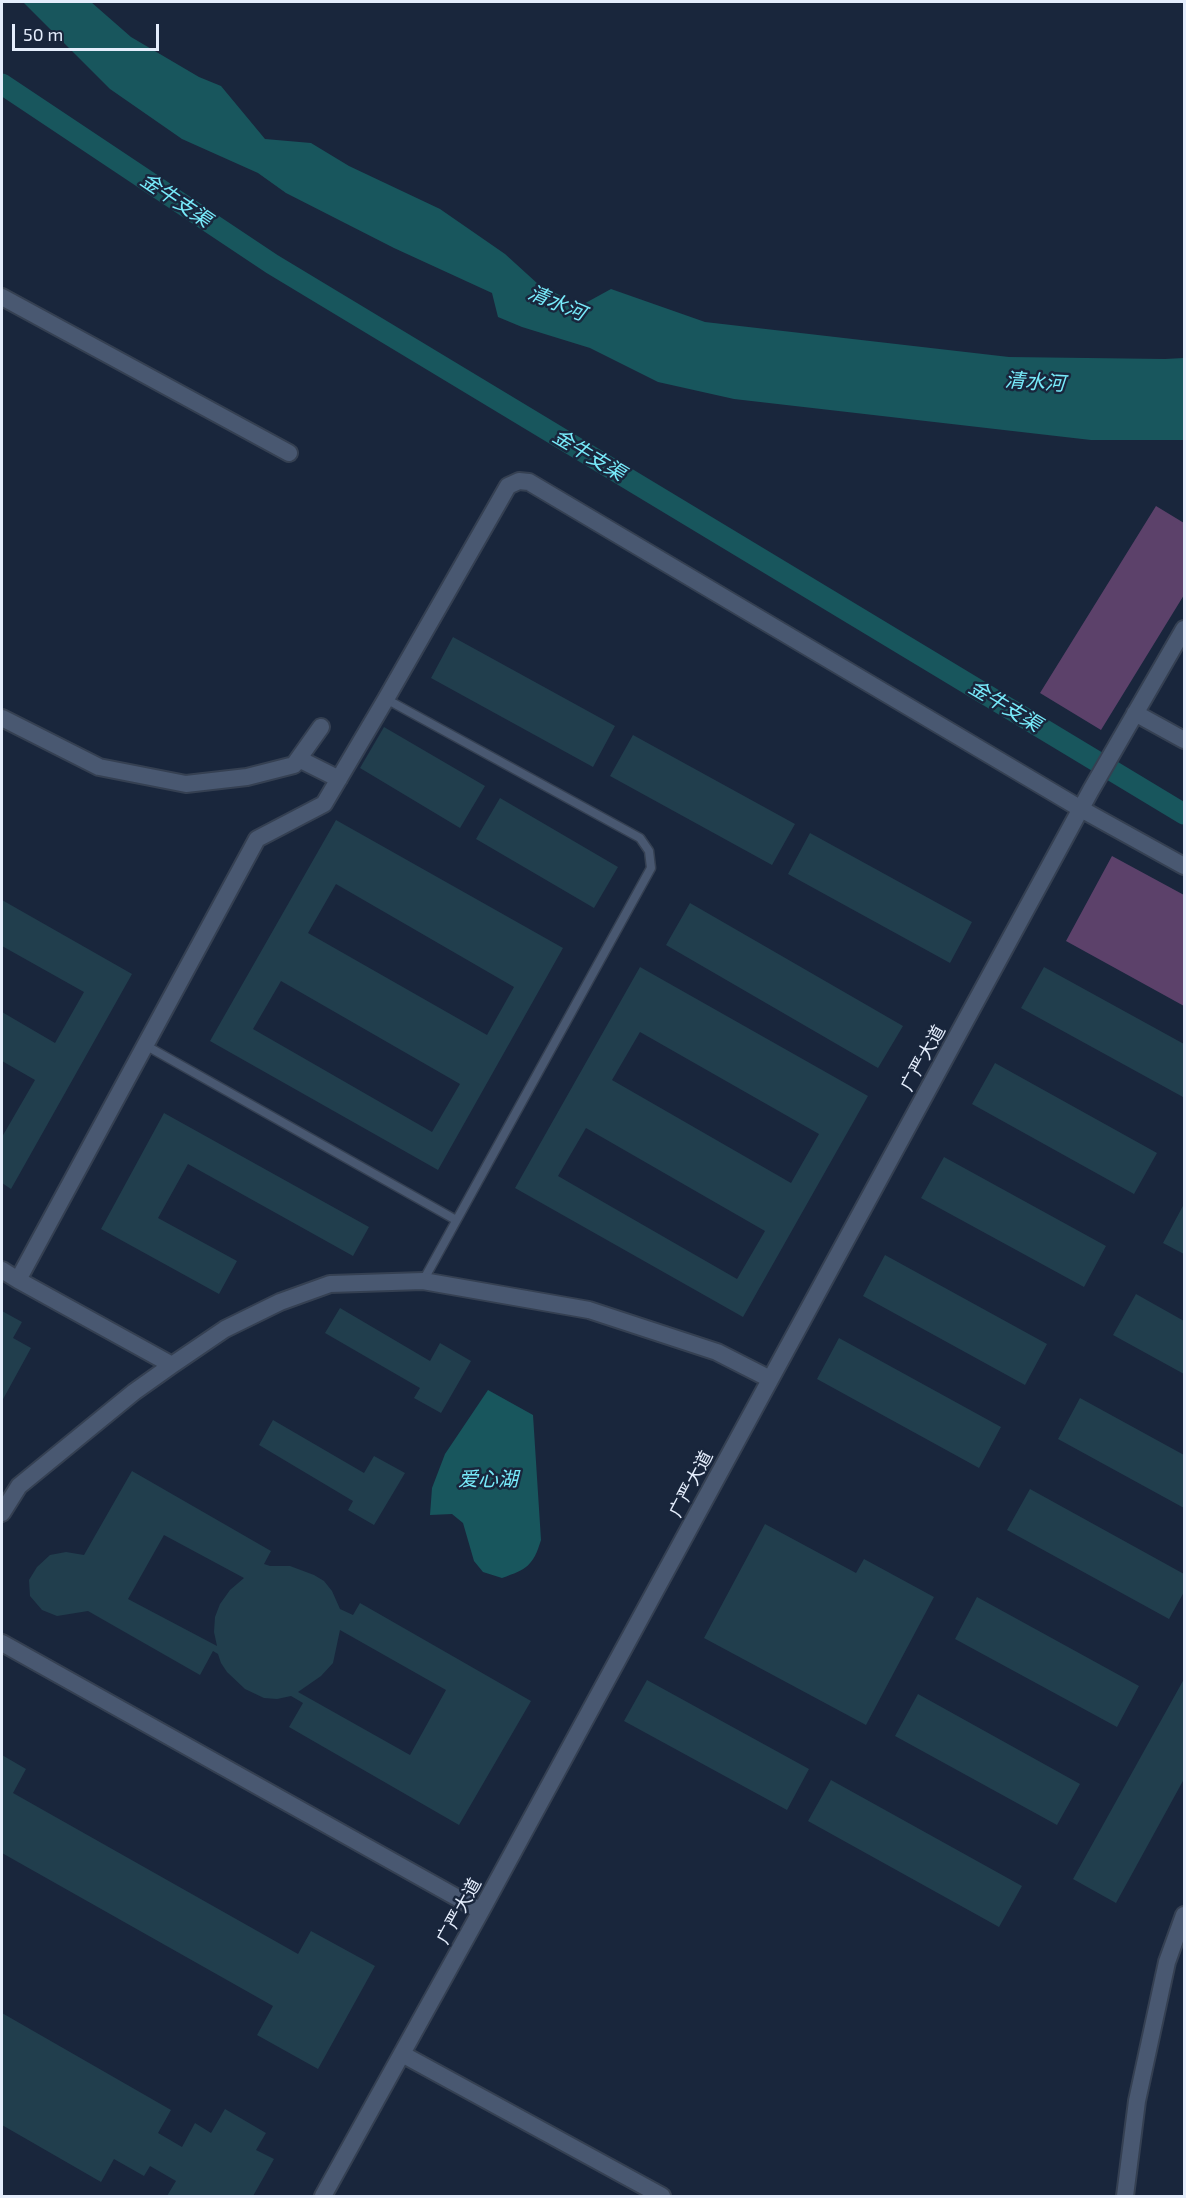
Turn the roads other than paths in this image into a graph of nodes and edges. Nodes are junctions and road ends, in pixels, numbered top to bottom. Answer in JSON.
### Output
{"nodes":[{"id":1,"x":2,"y":297,"type":"edge"},
{"id":2,"x":289,"y":453,"type":"dead end"},
{"id":3,"x":1185,"y":629,"type":"edge"},
{"id":4,"x":386,"y":699,"type":"junction"},
{"id":5,"x":1136,"y":713,"type":"junction"},
{"id":6,"x":2,"y":718,"type":"edge"},
{"id":7,"x":321,"y":727,"type":"dead end"},
{"id":8,"x":1185,"y":740,"type":"edge"},
{"id":9,"x":298,"y":759,"type":"junction"},
{"id":10,"x":339,"y":779,"type":"junction"},
{"id":11,"x":1081,"y":809,"type":"junction"},
{"id":12,"x":1185,"y":866,"type":"edge"},
{"id":13,"x":145,"y":1045,"type":"junction"},
{"id":14,"x":456,"y":1220,"type":"junction"},
{"id":15,"x":2,"y":1270,"type":"edge"},
{"id":16,"x":18,"y":1280,"type":"junction"},
{"id":17,"x":423,"y":1281,"type":"junction"},
{"id":18,"x":172,"y":1365,"type":"junction"},
{"id":19,"x":770,"y":1378,"type":"junction"},
{"id":20,"x":2,"y":1513,"type":"edge"},
{"id":21,"x":2,"y":1643,"type":"edge"},
{"id":22,"x":482,"y":1911,"type":"junction"},
{"id":23,"x":1185,"y":1915,"type":"edge"},
{"id":24,"x":402,"y":2054,"type":"junction"},
{"id":25,"x":323,"y":2196,"type":"edge"},
{"id":26,"x":662,"y":2196,"type":"edge"},
{"id":27,"x":1125,"y":2196,"type":"edge"}],
"edges":[{"from":1,"to":2,"type":"street"},
{"from":3,"to":5,"type":"street","name":"广严大道"},
{"from":4,"to":10,"type":"street"},
{"from":4,"to":11,"type":"street"},
{"from":4,"to":14,"type":"lane"},
{"from":5,"to":8,"type":"street"},
{"from":5,"to":11,"type":"street","name":"广严大道"},
{"from":6,"to":9,"type":"street"},
{"from":7,"to":9,"type":"street"},
{"from":9,"to":10,"type":"street"},
{"from":10,"to":13,"type":"street"},
{"from":11,"to":12,"type":"street"},
{"from":11,"to":19,"type":"street","name":"广严大道"},
{"from":13,"to":14,"type":"lane"},
{"from":13,"to":16,"type":"street"},
{"from":14,"to":17,"type":"lane"},
{"from":15,"to":16,"type":"street"},
{"from":16,"to":18,"type":"street"},
{"from":17,"to":18,"type":"street"},
{"from":17,"to":19,"type":"street"},
{"from":18,"to":20,"type":"street"},
{"from":19,"to":22,"type":"street","name":"广严大道"},
{"from":21,"to":22,"type":"street"},
{"from":22,"to":24,"type":"street","name":"广严大道"},
{"from":23,"to":27,"type":"street"},
{"from":24,"to":25,"type":"street","name":"广严大道"},
{"from":24,"to":26,"type":"street"}]}
